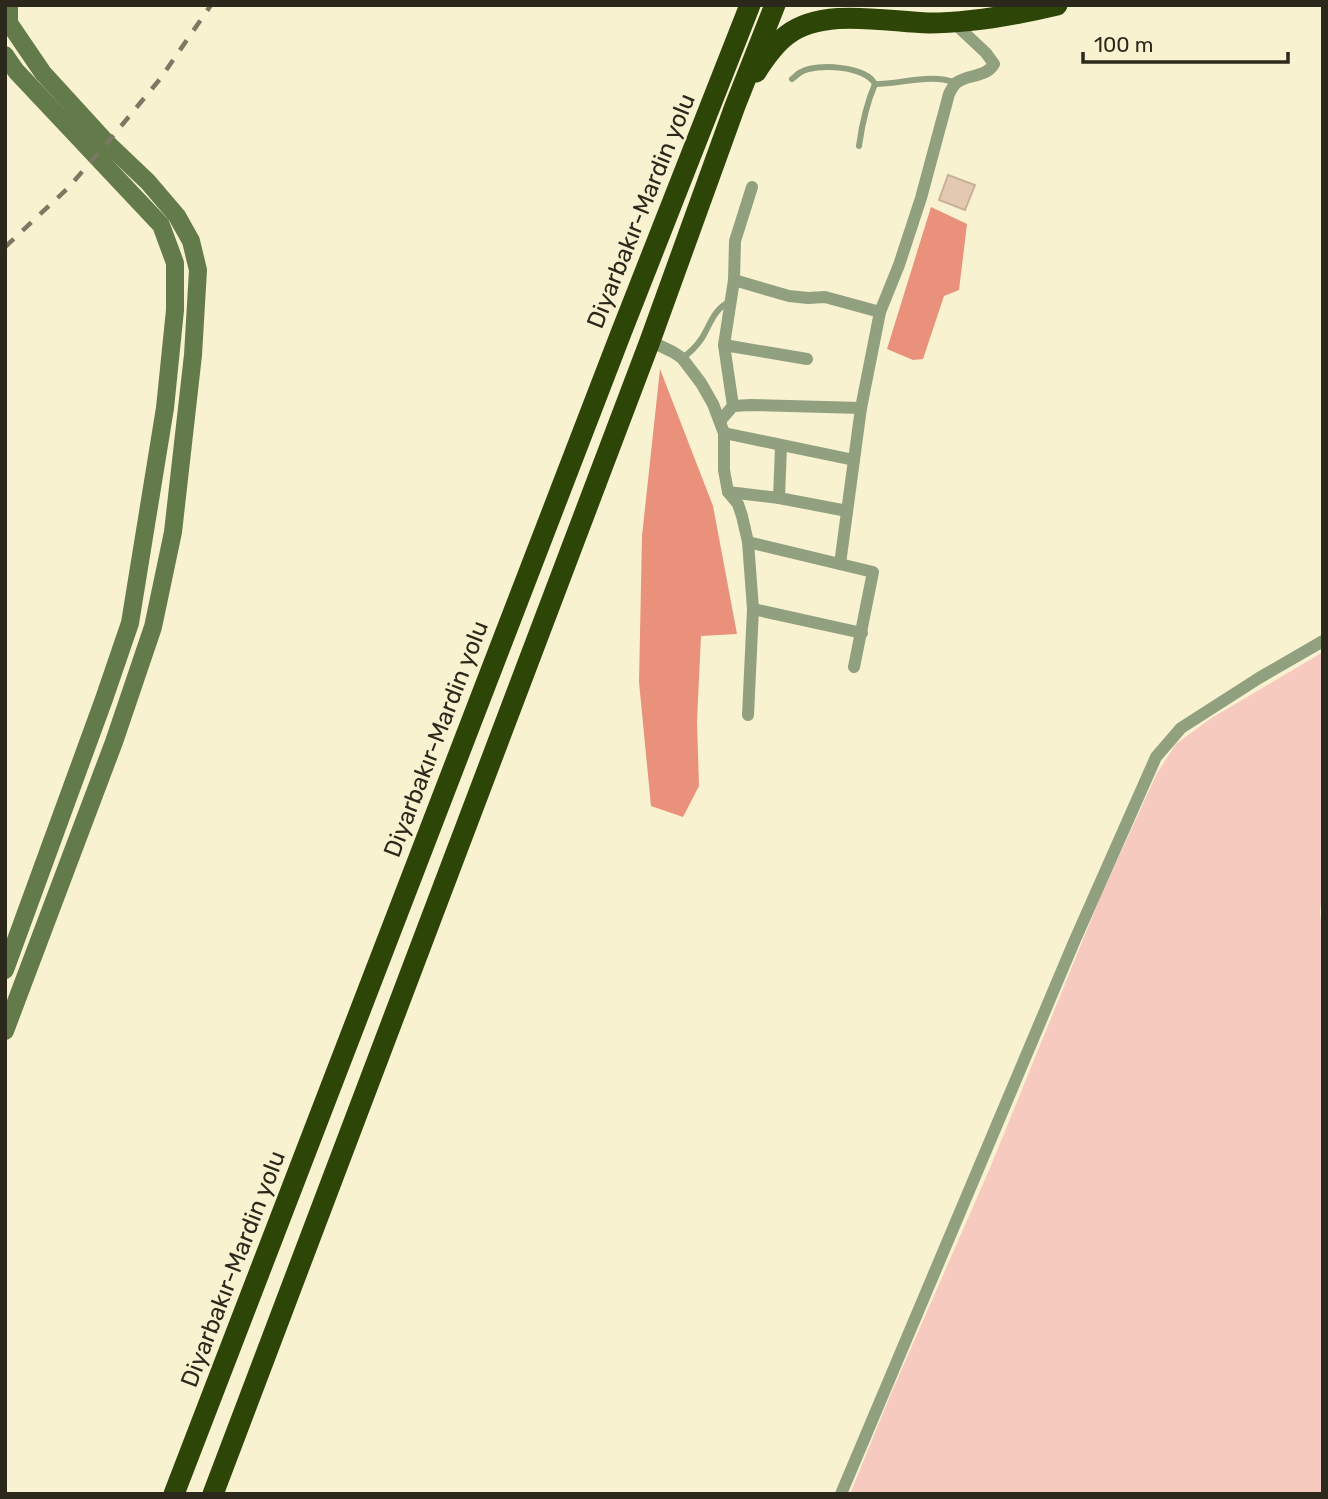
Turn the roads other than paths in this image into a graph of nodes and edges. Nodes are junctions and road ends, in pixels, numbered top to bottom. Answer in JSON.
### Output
{"nodes":[{"id":1,"x":9,"y":5,"type":"edge"},
{"id":2,"x":750,"y":5,"type":"edge"},
{"id":3,"x":775,"y":5,"type":"edge"},
{"id":4,"x":1057,"y":5,"type":"edge"},
{"id":5,"x":953,"y":22,"type":"junction"},
{"id":6,"x":5,"y":55,"type":"edge"},
{"id":7,"x":792,"y":79,"type":"dead end"},
{"id":8,"x":956,"y":83,"type":"junction"},
{"id":9,"x":875,"y":84,"type":"junction"},
{"id":10,"x":735,"y":106,"type":"junction"},
{"id":11,"x":859,"y":146,"type":"dead end"},
{"id":12,"x":752,"y":187,"type":"dead end"},
{"id":13,"x":734,"y":280,"type":"junction"},
{"id":14,"x":731,"y":301,"type":"junction"},
{"id":15,"x":880,"y":312,"type":"junction"},
{"id":16,"x":650,"y":341,"type":"junction"},
{"id":17,"x":724,"y":345,"type":"junction"},
{"id":18,"x":682,"y":359,"type":"junction"},
{"id":19,"x":807,"y":359,"type":"dead end"},
{"id":20,"x":733,"y":406,"type":"junction"},
{"id":21,"x":861,"y":408,"type":"junction"},
{"id":22,"x":722,"y":427,"type":"junction"},
{"id":23,"x":781,"y":446,"type":"junction"},
{"id":24,"x":854,"y":460,"type":"junction"},
{"id":25,"x":728,"y":492,"type":"junction"},
{"id":26,"x":779,"y":498,"type":"junction"},
{"id":27,"x":847,"y":512,"type":"junction"},
{"id":28,"x":748,"y":542,"type":"junction"},
{"id":29,"x":840,"y":564,"type":"junction"},
{"id":30,"x":753,"y":609,"type":"junction"},
{"id":31,"x":862,"y":633,"type":"junction"},
{"id":32,"x":1323,"y":641,"type":"edge"},
{"id":33,"x":854,"y":667,"type":"dead end"},
{"id":34,"x":748,"y":715,"type":"dead end"},
{"id":35,"x":5,"y":970,"type":"edge"},
{"id":36,"x":5,"y":1031,"type":"edge"},
{"id":37,"x":174,"y":1494,"type":"edge"},
{"id":38,"x":213,"y":1494,"type":"edge"},
{"id":39,"x":841,"y":1494,"type":"edge"}],
"edges":[{"from":1,"to":36,"type":"street"},
{"from":2,"to":37,"type":"highway","name":"Diyarbakır-Mardin yolu"},
{"from":3,"to":10,"type":"highway","name":"Diyarbakır-Mardin yolu"},
{"from":4,"to":5,"type":"highway"},
{"from":5,"to":8,"type":"street"},
{"from":5,"to":10,"type":"highway"},
{"from":6,"to":35,"type":"street"},
{"from":7,"to":9,"type":"lane"},
{"from":8,"to":9,"type":"lane"},
{"from":8,"to":15,"type":"street"},
{"from":9,"to":11,"type":"lane"},
{"from":10,"to":16,"type":"highway","name":"Diyarbakır-Mardin yolu"},
{"from":12,"to":13,"type":"street"},
{"from":13,"to":14,"type":"street"},
{"from":13,"to":15,"type":"street"},
{"from":14,"to":17,"type":"street"},
{"from":14,"to":18,"type":"lane"},
{"from":15,"to":21,"type":"street"},
{"from":16,"to":18,"type":"street"},
{"from":16,"to":38,"type":"highway","name":"Diyarbakır-Mardin yolu"},
{"from":17,"to":19,"type":"street"},
{"from":17,"to":20,"type":"street"},
{"from":18,"to":22,"type":"street"},
{"from":20,"to":21,"type":"street"},
{"from":20,"to":22,"type":"street"},
{"from":21,"to":24,"type":"street"},
{"from":22,"to":23,"type":"street"},
{"from":22,"to":25,"type":"street"},
{"from":23,"to":24,"type":"street"},
{"from":23,"to":26,"type":"street"},
{"from":24,"to":27,"type":"street"},
{"from":25,"to":26,"type":"street"},
{"from":25,"to":28,"type":"street"},
{"from":26,"to":27,"type":"street"},
{"from":27,"to":29,"type":"street"},
{"from":28,"to":29,"type":"street"},
{"from":28,"to":30,"type":"street"},
{"from":29,"to":31,"type":"street"},
{"from":30,"to":31,"type":"street"},
{"from":30,"to":34,"type":"street"},
{"from":31,"to":33,"type":"street"},
{"from":32,"to":39,"type":"street"}]}
